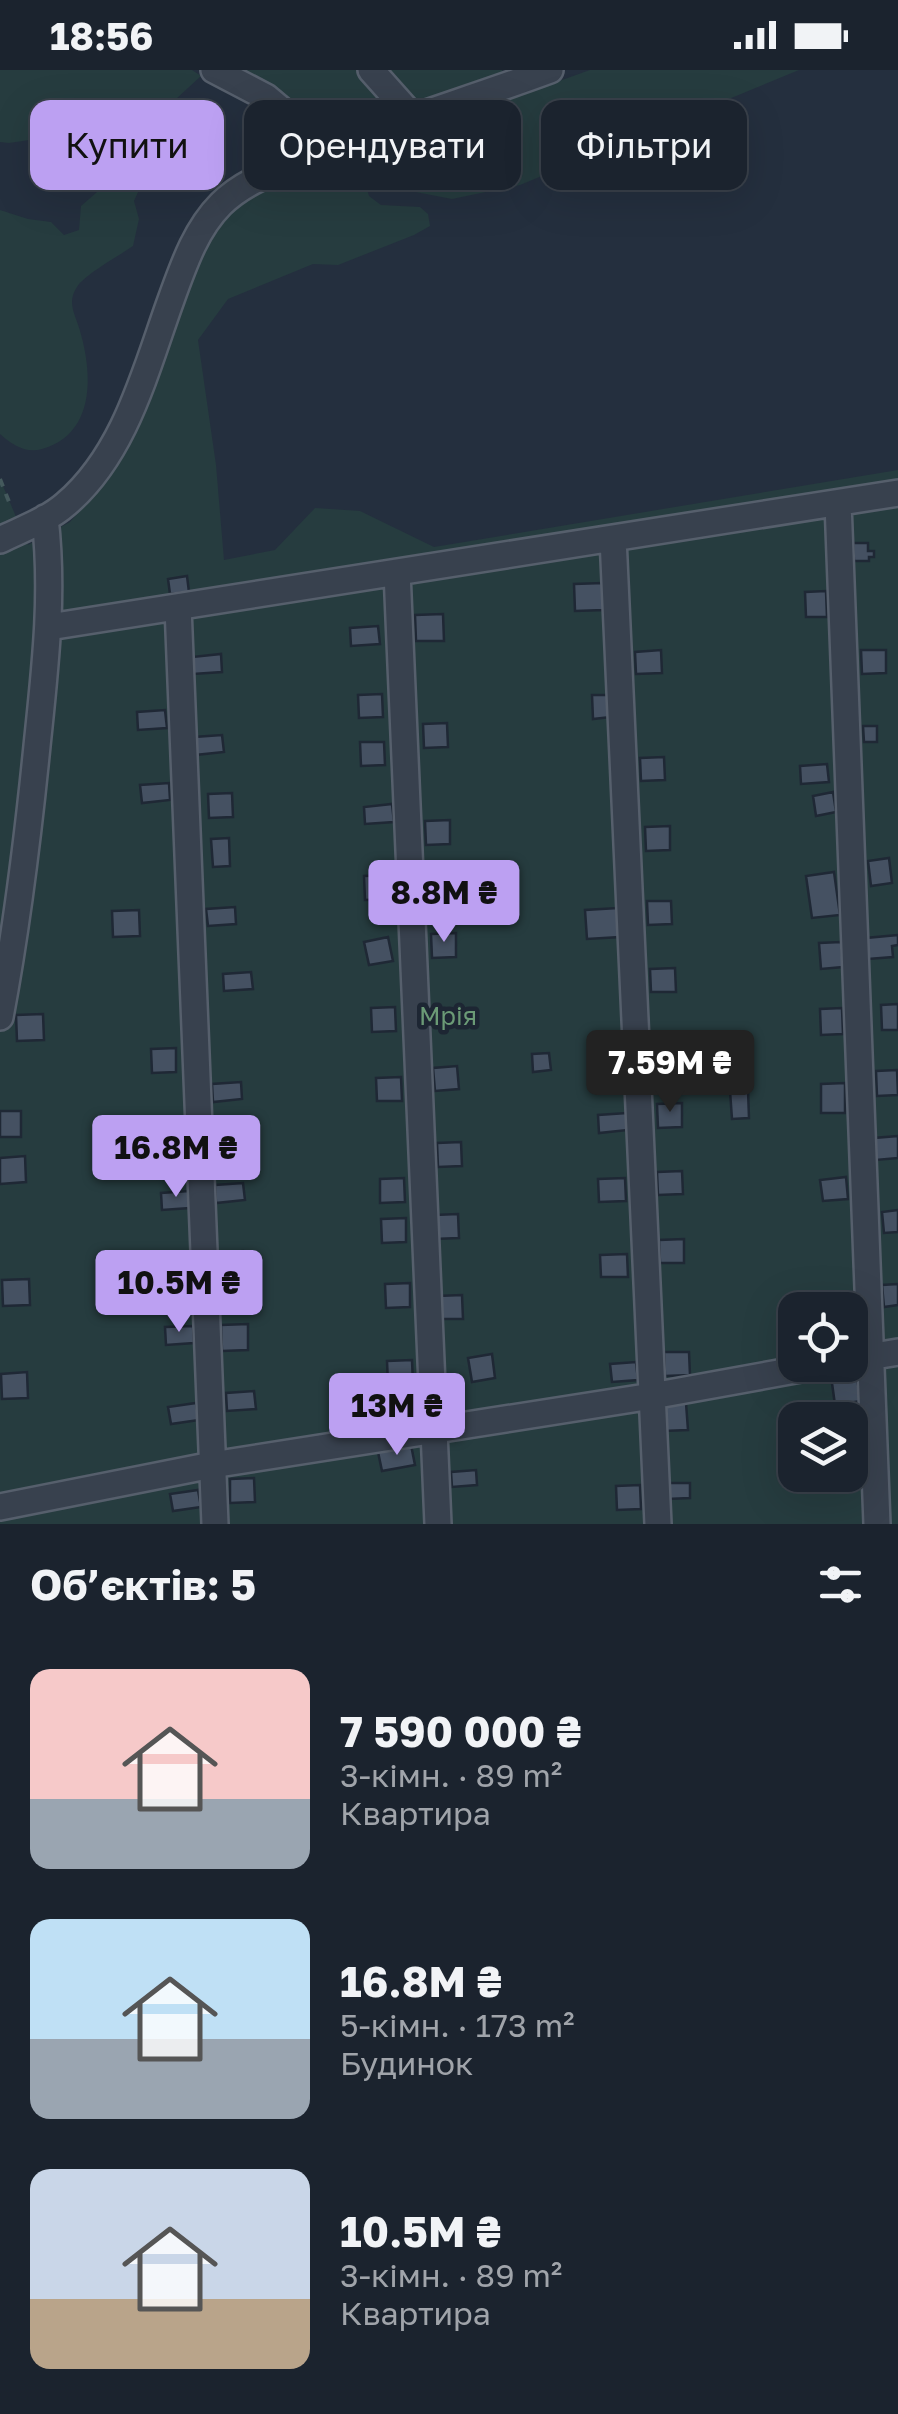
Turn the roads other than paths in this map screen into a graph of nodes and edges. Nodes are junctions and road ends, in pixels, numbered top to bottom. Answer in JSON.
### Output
{"nodes":[{"id":1,"x":214,"y":70,"type":"edge"},
{"id":2,"x":371,"y":70,"type":"edge"},
{"id":3,"x":550,"y":70,"type":"edge"},
{"id":4,"x":522,"y":75,"type":"edge"},
{"id":5,"x":270,"y":100,"type":"edge"},
{"id":6,"x":398,"y":100,"type":"edge"},
{"id":7,"x":457,"y":100,"type":"edge"},
{"id":8,"x":244,"y":187,"type":"edge"},
{"id":9,"x":898,"y":493,"type":"edge"},
{"id":10,"x":838,"y":503,"type":"junction"},
{"id":11,"x":45,"y":518,"type":"junction"},
{"id":12,"x":10,"y":535,"type":"edge"},
{"id":13,"x":613,"y":538,"type":"junction"},
{"id":14,"x":397,"y":572,"type":"junction"},
{"id":15,"x":178,"y":606,"type":"junction"},
{"id":16,"x":50,"y":627,"type":"junction"},
{"id":17,"x":0,"y":1017,"type":"edge"},
{"id":18,"x":858,"y":1292,"type":"edge"},
{"id":19,"x":898,"y":1352,"type":"edge"},
{"id":20,"x":868,"y":1357,"type":"edge"},
{"id":21,"x":778,"y":1373,"type":"edge"},
{"id":22,"x":863,"y":1382,"type":"edge"},
{"id":23,"x":652,"y":1396,"type":"junction"},
{"id":24,"x":434,"y":1430,"type":"junction"},
{"id":25,"x":212,"y":1465,"type":"junction"},
{"id":26,"x":0,"y":1507,"type":"edge"},
{"id":27,"x":215,"y":1524,"type":"edge"},
{"id":28,"x":438,"y":1524,"type":"edge"},
{"id":29,"x":658,"y":1524,"type":"edge"},
{"id":30,"x":878,"y":1524,"type":"edge"}],
"edges":[{"from":1,"to":5,"type":"street"},
{"from":2,"to":6,"type":"street"},
{"from":3,"to":4,"type":"street"},
{"from":4,"to":7,"type":"street"},
{"from":8,"to":11,"type":"street"},
{"from":9,"to":10,"type":"street"},
{"from":10,"to":13,"type":"street"},
{"from":10,"to":18,"type":"street"},
{"from":11,"to":12,"type":"street"},
{"from":11,"to":16,"type":"street"},
{"from":13,"to":14,"type":"street"},
{"from":13,"to":23,"type":"street"},
{"from":14,"to":15,"type":"street"},
{"from":14,"to":24,"type":"street"},
{"from":15,"to":16,"type":"street"},
{"from":15,"to":25,"type":"street"},
{"from":16,"to":17,"type":"street"},
{"from":19,"to":20,"type":"street"},
{"from":21,"to":23,"type":"street"},
{"from":22,"to":30,"type":"street"},
{"from":23,"to":24,"type":"street"},
{"from":23,"to":29,"type":"street"},
{"from":24,"to":25,"type":"street"},
{"from":24,"to":28,"type":"street"},
{"from":25,"to":26,"type":"street"},
{"from":25,"to":27,"type":"street"}]}
